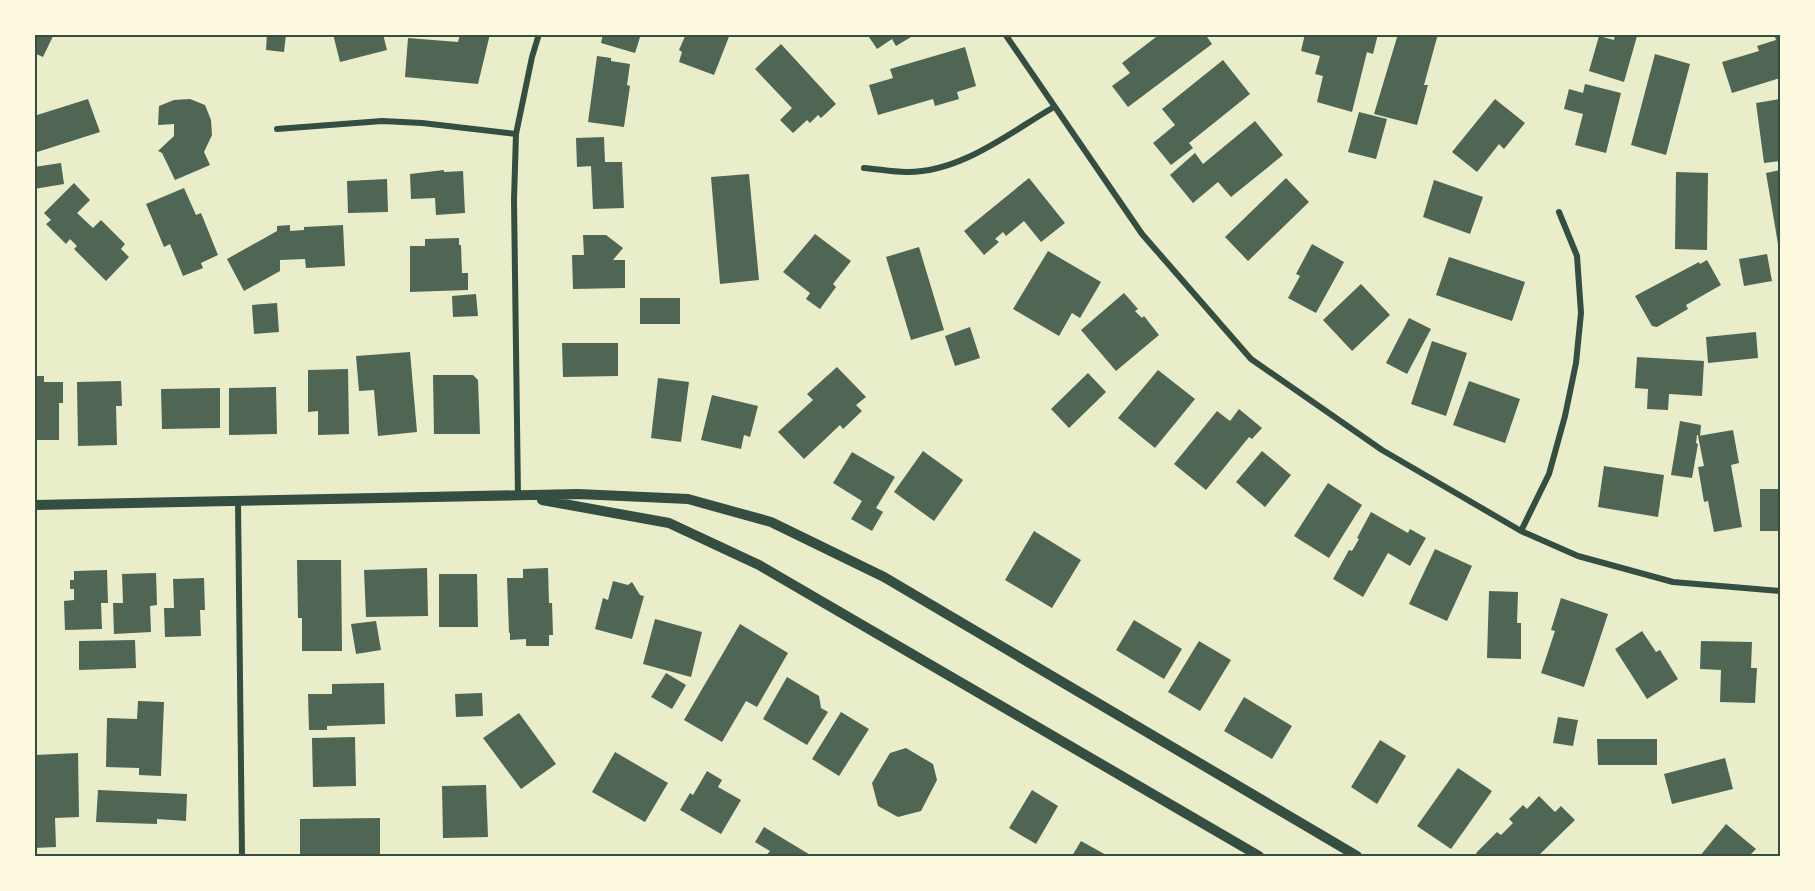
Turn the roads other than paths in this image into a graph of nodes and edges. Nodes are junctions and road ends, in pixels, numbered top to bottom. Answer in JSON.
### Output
{"nodes":[{"id":1,"x":539,"y":34,"type":"edge"},
{"id":2,"x":1005,"y":34,"type":"edge"},
{"id":3,"x":1053,"y":107,"type":"junction"},
{"id":4,"x":277,"y":129,"type":"dead end"},
{"id":5,"x":516,"y":134,"type":"junction"},
{"id":6,"x":864,"y":168,"type":"dead end"},
{"id":7,"x":1559,"y":212,"type":"dead end"},
{"id":8,"x":518,"y":496,"type":"junction"},
{"id":9,"x":238,"y":502,"type":"junction"},
{"id":10,"x":34,"y":505,"type":"edge"},
{"id":11,"x":1521,"y":531,"type":"junction"},
{"id":12,"x":1780,"y":591,"type":"edge"},
{"id":13,"x":242,"y":856,"type":"edge"},
{"id":14,"x":1259,"y":856,"type":"edge"},
{"id":15,"x":1357,"y":856,"type":"edge"}],
"edges":[{"from":1,"to":5,"type":"street"},
{"from":2,"to":3,"type":"street"},
{"from":3,"to":6,"type":"street"},
{"from":3,"to":11,"type":"street"},
{"from":4,"to":5,"type":"street"},
{"from":5,"to":8,"type":"street"},
{"from":7,"to":11,"type":"street"},
{"from":8,"to":9,"type":"street"},
{"from":8,"to":14,"type":"street"},
{"from":8,"to":15,"type":"street"},
{"from":9,"to":10,"type":"street"},
{"from":9,"to":13,"type":"street"},
{"from":11,"to":12,"type":"street"}]}
